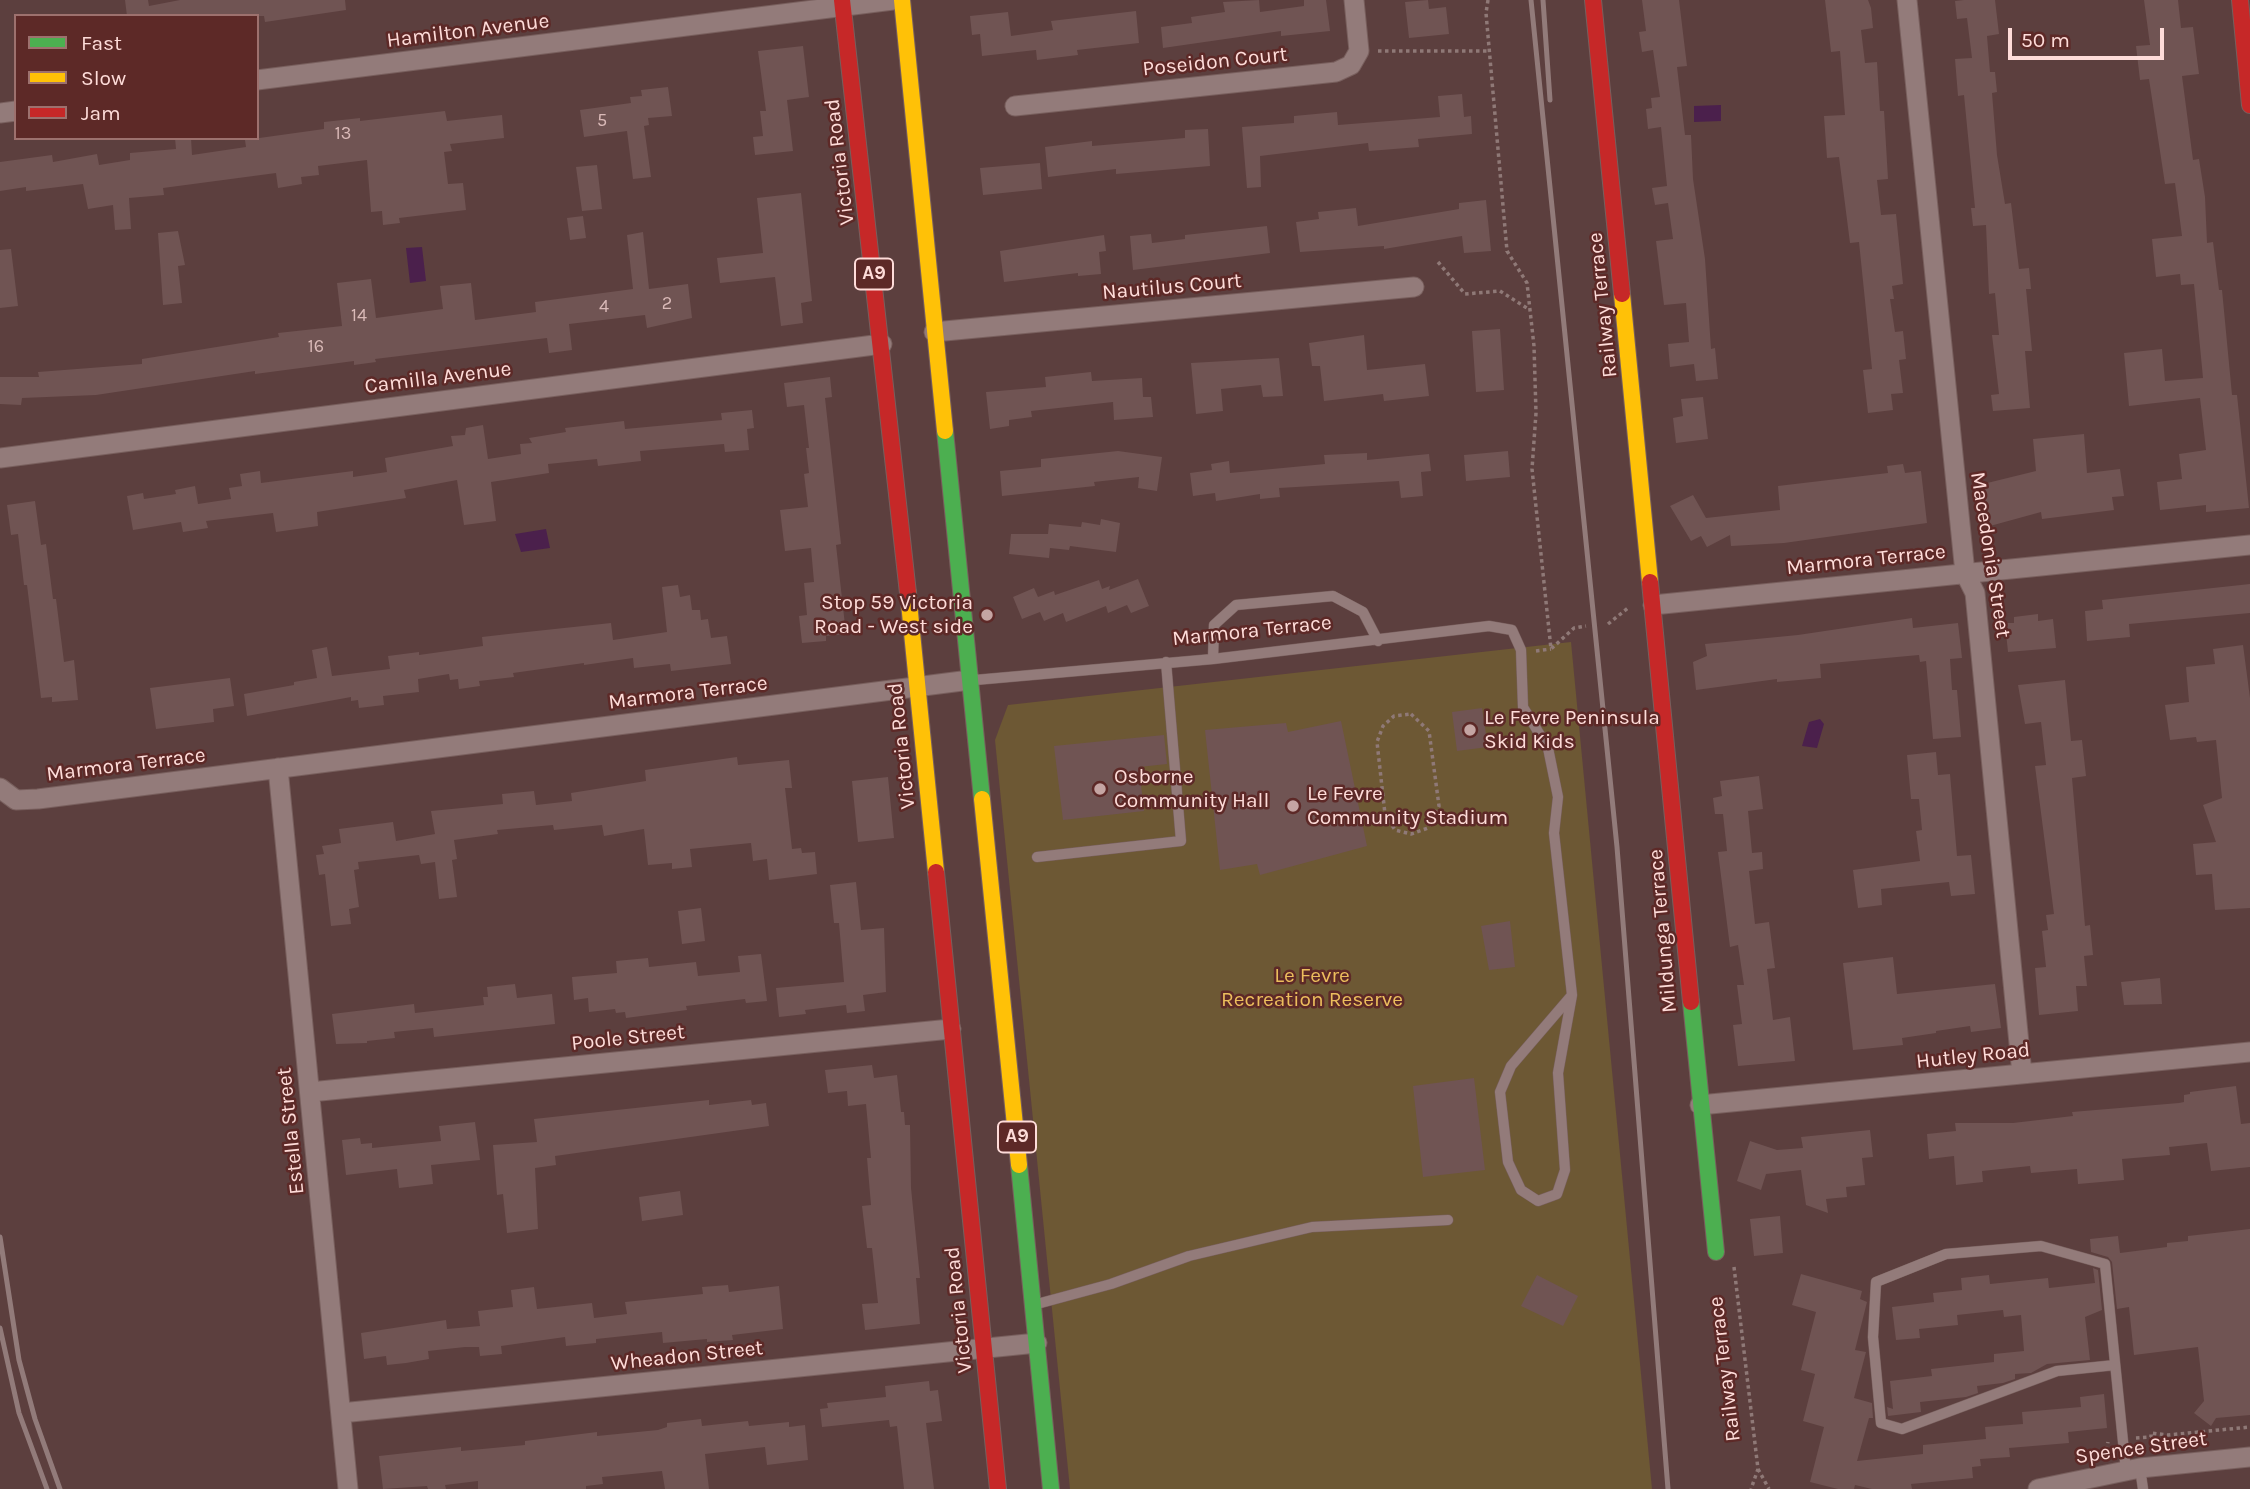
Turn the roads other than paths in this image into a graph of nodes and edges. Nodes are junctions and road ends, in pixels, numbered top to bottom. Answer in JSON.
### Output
{"nodes":[{"id":1,"x":893,"y":0,"type":"edge"},
{"id":2,"x":902,"y":0,"type":"edge"},
{"id":3,"x":1354,"y":0,"type":"edge"},
{"id":4,"x":1593,"y":0,"type":"edge"},
{"id":5,"x":1907,"y":0,"type":"edge"},
{"id":6,"x":2239,"y":0,"type":"edge"},
{"id":7,"x":843,"y":3,"type":"edge"},
{"id":8,"x":259,"y":80,"type":"edge"},
{"id":9,"x":2250,"y":105,"type":"edge"},
{"id":10,"x":1015,"y":106,"type":"dead end"},
{"id":11,"x":1414,"y":287,"type":"dead end"},
{"id":12,"x":934,"y":332,"type":"junction"},
{"id":13,"x":882,"y":344,"type":"junction"},
{"id":14,"x":0,"y":458,"type":"edge"},
{"id":15,"x":2250,"y":545,"type":"edge"},
{"id":16,"x":1965,"y":573,"type":"junction"},
{"id":17,"x":1653,"y":605,"type":"junction"},
{"id":18,"x":1378,"y":641,"type":"junction"},
{"id":19,"x":1213,"y":659,"type":"junction"},
{"id":20,"x":1166,"y":662,"type":"junction"},
{"id":21,"x":970,"y":680,"type":"junction"},
{"id":22,"x":917,"y":688,"type":"junction"},
{"id":23,"x":278,"y":768,"type":"junction"},
{"id":24,"x":4,"y":792,"type":"edge"},
{"id":25,"x":1037,"y":857,"type":"dead end"},
{"id":26,"x":1572,"y":995,"type":"junction"},
{"id":27,"x":951,"y":1029,"type":"junction"},
{"id":28,"x":2250,"y":1052,"type":"edge"},
{"id":29,"x":2022,"y":1074,"type":"junction"},
{"id":30,"x":310,"y":1092,"type":"junction"},
{"id":31,"x":1700,"y":1105,"type":"junction"},
{"id":32,"x":1448,"y":1220,"type":"dead end"},
{"id":33,"x":1716,"y":1252,"type":"road end"},
{"id":34,"x":1033,"y":1305,"type":"junction"},
{"id":35,"x":1037,"y":1343,"type":"junction"},
{"id":36,"x":984,"y":1349,"type":"junction"},
{"id":37,"x":2115,"y":1365,"type":"junction"},
{"id":38,"x":341,"y":1413,"type":"junction"},
{"id":39,"x":2250,"y":1457,"type":"edge"},
{"id":40,"x":2133,"y":1469,"type":"junction"},
{"id":41,"x":348,"y":1489,"type":"edge"},
{"id":42,"x":998,"y":1489,"type":"edge"},
{"id":43,"x":1051,"y":1489,"type":"edge"},
{"id":44,"x":2038,"y":1489,"type":"edge"},
{"id":45,"x":2143,"y":1489,"type":"edge"}],
"edges":[{"from":1,"to":7,"type":"street","name":"Hamilton Avenue"},
{"from":2,"to":12,"type":"main road","number":"A9"},
{"from":3,"to":10,"type":"street","name":"Poseidon Court"},
{"from":4,"to":17,"type":"main road","name":"Railway Terrace"},
{"from":5,"to":16,"type":"street","name":"Macedonia Street"},
{"from":6,"to":9,"type":"main road"},
{"from":7,"to":8,"type":"street","name":"Hamilton Avenue"},
{"from":7,"to":13,"type":"main road","name":"Victoria Road","number":"A9"},
{"from":11,"to":12,"type":"street","name":"Nautilus Court"},
{"from":12,"to":21,"type":"main road","number":"A9"},
{"from":13,"to":14,"type":"street","name":"Camilla Avenue"},
{"from":13,"to":22,"type":"main road","name":"Victoria Road","number":"A9"},
{"from":15,"to":16,"type":"street","name":"Marmora Terrace"},
{"from":16,"to":17,"type":"street","name":"Marmora Terrace"},
{"from":16,"to":29,"type":"street","name":"Macedonia Street"},
{"from":17,"to":31,"type":"main road","name":"Mildunga Terrace"},
{"from":18,"to":19,"type":"lane","name":"Marmora Terrace"},
{"from":18,"to":19,"type":"lane"},
{"from":18,"to":26,"type":"lane","name":"Marmora Terrace"},
{"from":19,"to":20,"type":"lane","name":"Marmora Terrace"},
{"from":20,"to":21,"type":"lane","name":"Marmora Terrace"},
{"from":20,"to":25,"type":"lane"},
{"from":21,"to":22,"type":"street","name":"Marmora Terrace"},
{"from":21,"to":34,"type":"main road","number":"A9"},
{"from":22,"to":23,"type":"street","name":"Marmora Terrace"},
{"from":22,"to":27,"type":"main road","name":"Victoria Road","number":"A9"},
{"from":23,"to":24,"type":"street","name":"Marmora Terrace"},
{"from":23,"to":30,"type":"street","name":"Estella Street"},
{"from":26,"to":26,"type":"lane"},
{"from":27,"to":30,"type":"street","name":"Poole Street"},
{"from":27,"to":36,"type":"main road","name":"Victoria Road","number":"A9"},
{"from":28,"to":29,"type":"street","name":"Hutley Road"},
{"from":29,"to":31,"type":"street","name":"Hutley Road"},
{"from":30,"to":38,"type":"street","name":"Estella Street"},
{"from":31,"to":33,"type":"main road","name":"Mildunga Terrace"},
{"from":32,"to":34,"type":"lane"},
{"from":34,"to":35,"type":"main road","number":"A9"},
{"from":35,"to":36,"type":"street","name":"Wheadon Street"},
{"from":35,"to":43,"type":"main road","number":"A9"},
{"from":36,"to":38,"type":"street","name":"Wheadon Street"},
{"from":36,"to":42,"type":"main road","name":"Victoria Road","number":"A9"},
{"from":37,"to":37,"type":"lane"},
{"from":37,"to":40,"type":"lane"},
{"from":38,"to":41,"type":"street","name":"Estella Street"},
{"from":39,"to":40,"type":"street","name":"Spence Street"},
{"from":40,"to":44,"type":"street","name":"Spence Street"},
{"from":40,"to":45,"type":"lane"}]}
